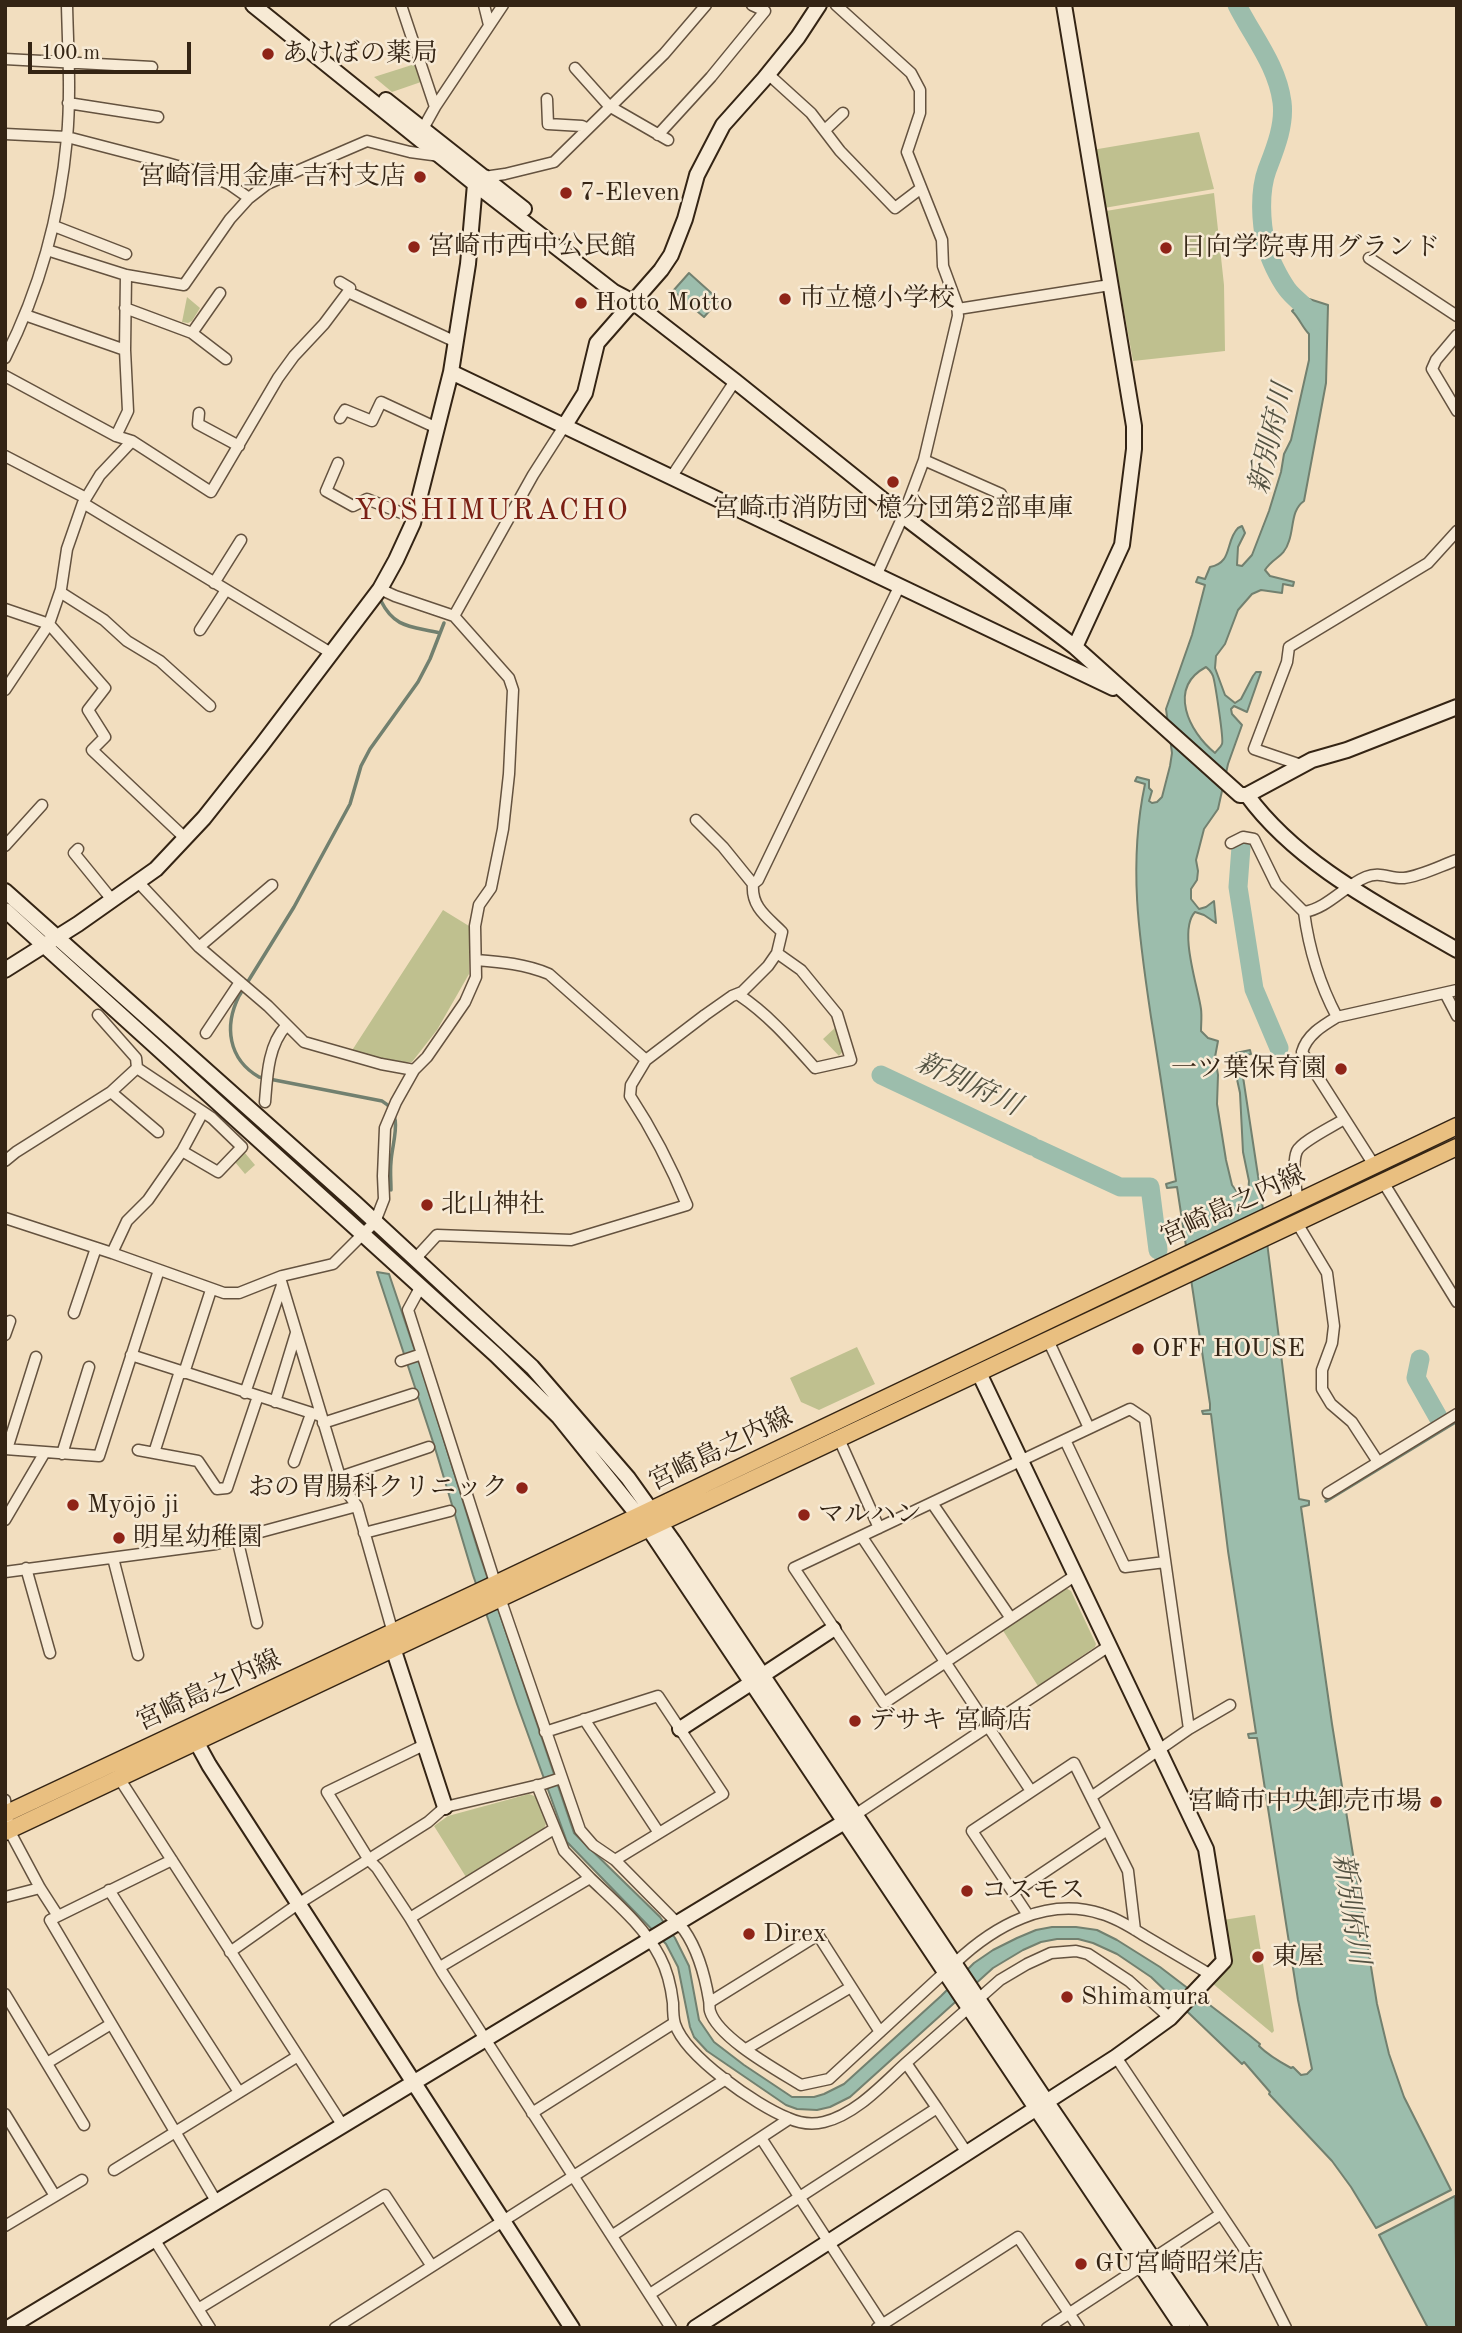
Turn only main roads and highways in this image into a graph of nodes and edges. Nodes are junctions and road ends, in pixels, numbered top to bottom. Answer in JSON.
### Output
{"nodes":[{"id":1,"x":1457,"y":1126,"type":"edge"},
{"id":2,"x":1457,"y":1147,"type":"edge"},
{"id":3,"x":650,"y":1520,"type":"junction"},
{"id":4,"x":192,"y":1734,"type":"junction"},
{"id":5,"x":7,"y":1818,"type":"edge"}],
"edges":[{"from":1,"to":3,"type":"main road","name":"宮崎島之内線"},
{"from":2,"to":3,"type":"main road","name":"宮崎島之内線"},
{"from":3,"to":4,"type":"main road","name":"宮崎島之内線"},
{"from":4,"to":5,"type":"main road","name":"宮崎島之内線"},
{"from":4,"to":5,"type":"main road","name":"宮崎島之内線"}]}
